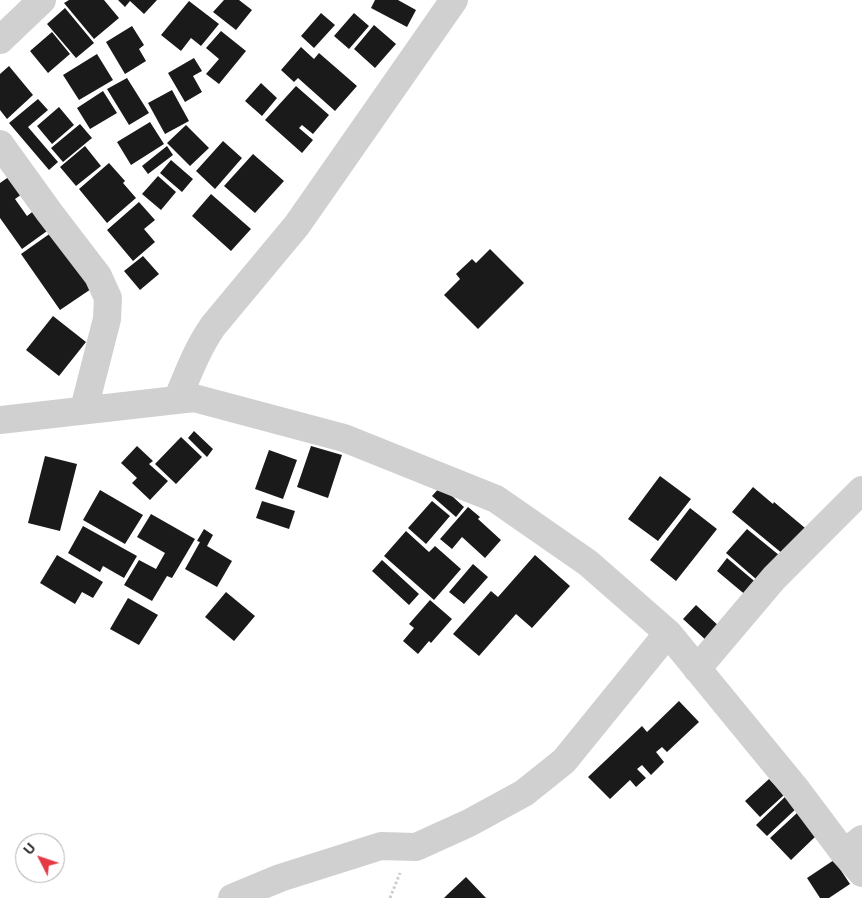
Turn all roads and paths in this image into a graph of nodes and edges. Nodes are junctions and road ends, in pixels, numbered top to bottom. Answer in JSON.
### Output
{"nodes":[{"id":1,"x":42,"y":0,"type":"edge"},
{"id":2,"x":454,"y":0,"type":"edge"},
{"id":3,"x":0,"y":40,"type":"edge"},
{"id":4,"x":0,"y":144,"type":"edge"},
{"id":5,"x":177,"y":400,"type":"junction"},
{"id":6,"x":84,"y":410,"type":"junction"},
{"id":7,"x":0,"y":420,"type":"edge"},
{"id":8,"x":862,"y":490,"type":"edge"},
{"id":9,"x":668,"y":633,"type":"junction"},
{"id":10,"x":697,"y":669,"type":"junction"},
{"id":11,"x":853,"y":846,"type":"edge"},
{"id":12,"x":862,"y":873,"type":"edge"},
{"id":13,"x":232,"y":898,"type":"edge"}],
"edges":[{"from":1,"to":3,"type":"street"},
{"from":2,"to":5,"type":"street"},
{"from":4,"to":6,"type":"street"},
{"from":5,"to":6,"type":"street"},
{"from":5,"to":9,"type":"street"},
{"from":6,"to":7,"type":"street"},
{"from":8,"to":10,"type":"street"},
{"from":9,"to":10,"type":"street"},
{"from":9,"to":13,"type":"street"},
{"from":10,"to":11,"type":"street"},
{"from":11,"to":12,"type":"street"}]}
